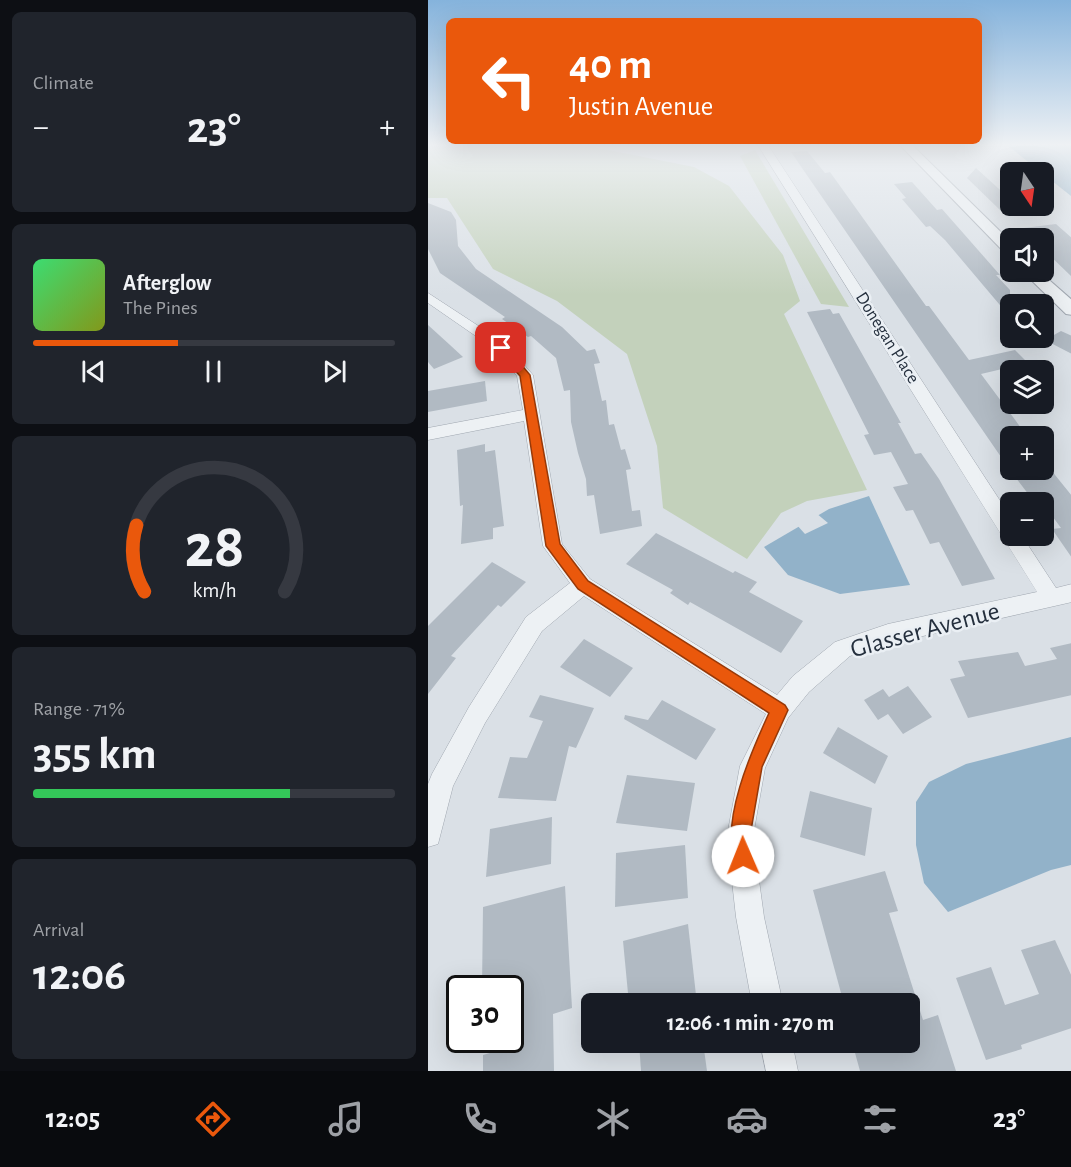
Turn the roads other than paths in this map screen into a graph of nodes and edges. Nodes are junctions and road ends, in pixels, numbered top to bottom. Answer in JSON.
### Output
{"nodes":[{"id":1,"x":796,"y":195,"type":"edge"},
{"id":2,"x":956,"y":195,"type":"edge"},
{"id":3,"x":1000,"y":240,"type":"edge"},
{"id":4,"x":1042,"y":282,"type":"edge"},
{"id":5,"x":428,"y":297,"type":"edge"},
{"id":6,"x":1072,"y":310,"type":"edge"},
{"id":7,"x":530,"y":414,"type":"junction"},
{"id":8,"x":428,"y":434,"type":"edge"},
{"id":9,"x":1000,"y":517,"type":"edge"},
{"id":10,"x":1021,"y":546,"type":"edge"},
{"id":11,"x":583,"y":585,"type":"junction"},
{"id":12,"x":1061,"y":595,"type":"edge"},
{"id":13,"x":779,"y":710,"type":"junction"},
{"id":14,"x":428,"y":834,"type":"edge"},
{"id":15,"x":766,"y":993,"type":"edge"},
{"id":16,"x":778,"y":1053,"type":"edge"},
{"id":17,"x":782,"y":1071,"type":"edge"}],
"edges":[{"from":1,"to":9,"type":"street","name":"Donegan Place"},
{"from":2,"to":3,"type":"street"},
{"from":4,"to":6,"type":"street"},
{"from":5,"to":7,"type":"street"},
{"from":7,"to":8,"type":"street"},
{"from":7,"to":11,"type":"street"},
{"from":10,"to":12,"type":"street","name":"Donegan Place"},
{"from":11,"to":13,"type":"street"},
{"from":11,"to":14,"type":"street"},
{"from":12,"to":13,"type":"street","name":"Glasser Avenue"},
{"from":13,"to":15,"type":"street","name":"Glasser Avenue"},
{"from":16,"to":17,"type":"street"}]}
